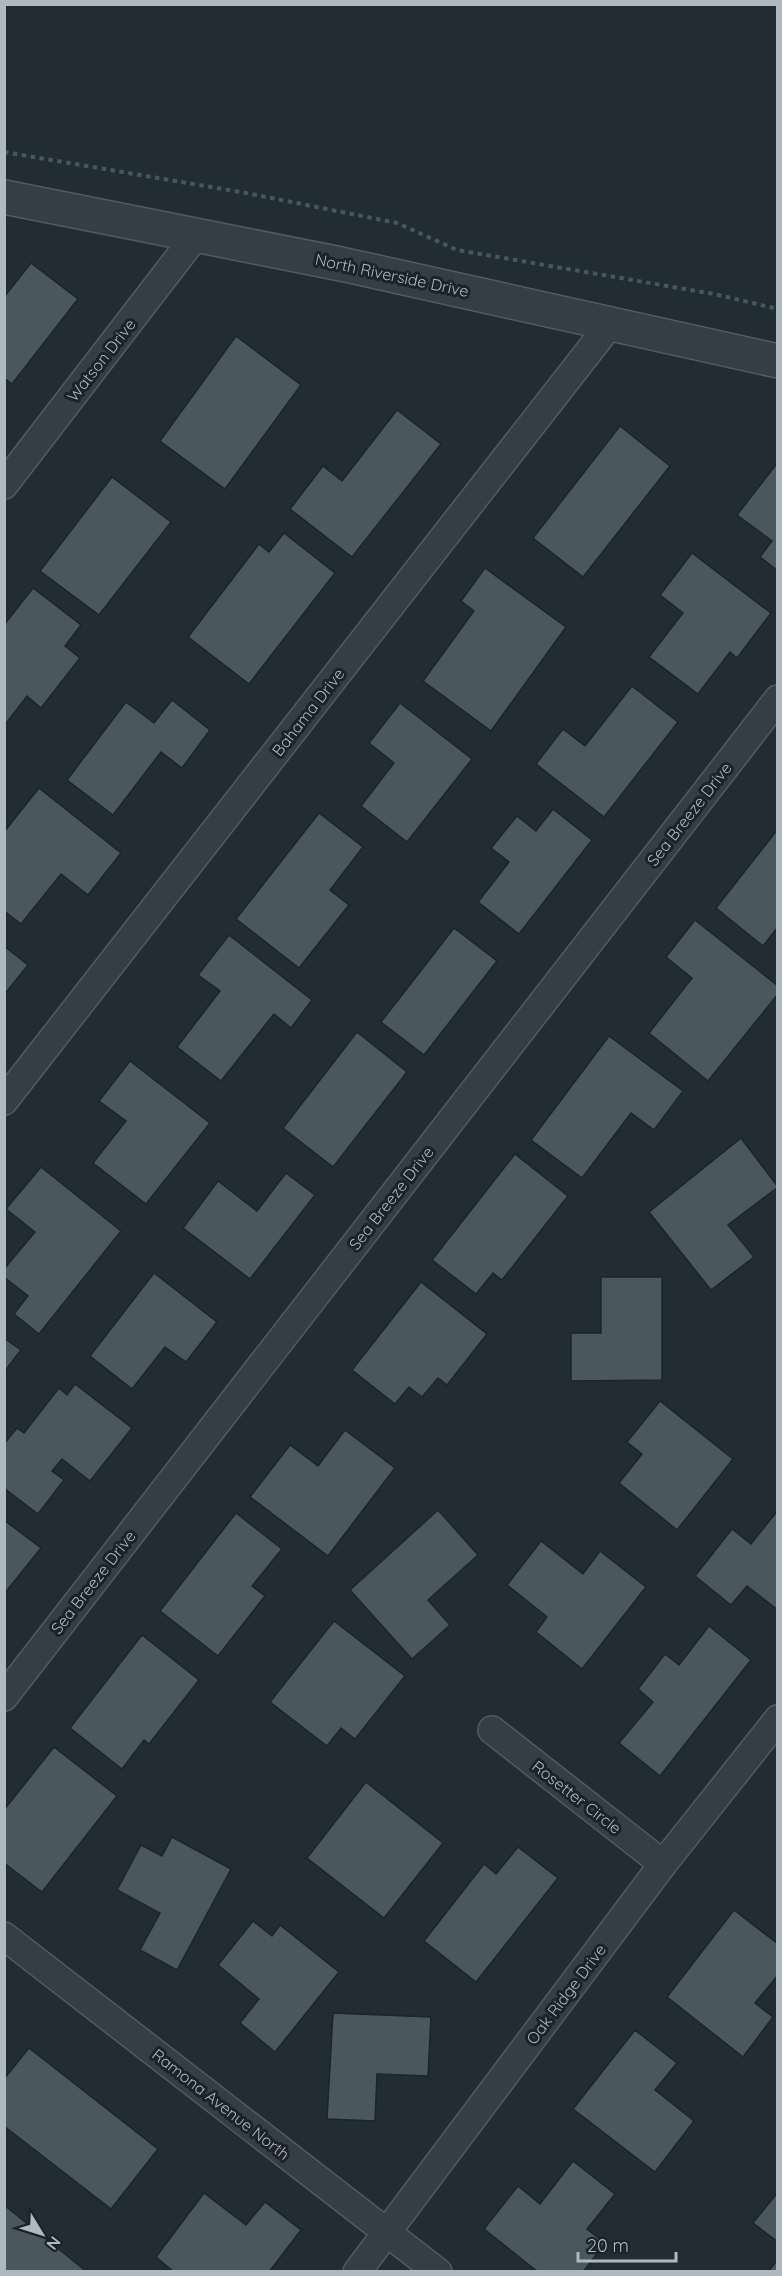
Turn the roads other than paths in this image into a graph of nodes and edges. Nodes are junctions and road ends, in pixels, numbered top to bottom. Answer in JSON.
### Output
{"nodes":[{"id":1,"x":4,"y":197,"type":"edge"},
{"id":2,"x":197,"y":234,"type":"junction"},
{"id":3,"x":611,"y":323,"type":"junction"},
{"id":4,"x":777,"y":361,"type":"edge"},
{"id":5,"x":4,"y":485,"type":"edge"},
{"id":6,"x":777,"y":699,"type":"edge"},
{"id":7,"x":4,"y":1101,"type":"edge"},
{"id":8,"x":4,"y":1697,"type":"edge"},
{"id":9,"x":777,"y":1719,"type":"edge"},
{"id":10,"x":492,"y":1730,"type":"dead end"},
{"id":11,"x":663,"y":1864,"type":"junction"},
{"id":12,"x":4,"y":1936,"type":"edge"},
{"id":13,"x":387,"y":2232,"type":"junction"},
{"id":14,"x":357,"y":2271,"type":"edge"},
{"id":15,"x":438,"y":2271,"type":"edge"}],
"edges":[{"from":1,"to":2,"type":"street","name":"North Riverside Drive"},
{"from":2,"to":3,"type":"street","name":"North Riverside Drive"},
{"from":2,"to":5,"type":"street","name":"Watson Drive"},
{"from":3,"to":4,"type":"street","name":"North Riverside Drive"},
{"from":3,"to":7,"type":"street","name":"Bahama Drive"},
{"from":6,"to":8,"type":"street","name":"Sea Breeze Drive"},
{"from":9,"to":11,"type":"street","name":"Oak Ridge Drive"},
{"from":10,"to":11,"type":"street","name":"Rosetter Circle"},
{"from":11,"to":13,"type":"street","name":"Oak Ridge Drive"},
{"from":12,"to":13,"type":"street","name":"Ramona Avenue North"},
{"from":13,"to":14,"type":"street","name":"Oak Ridge Drive"},
{"from":13,"to":15,"type":"street","name":"Ramona Avenue North"}]}
